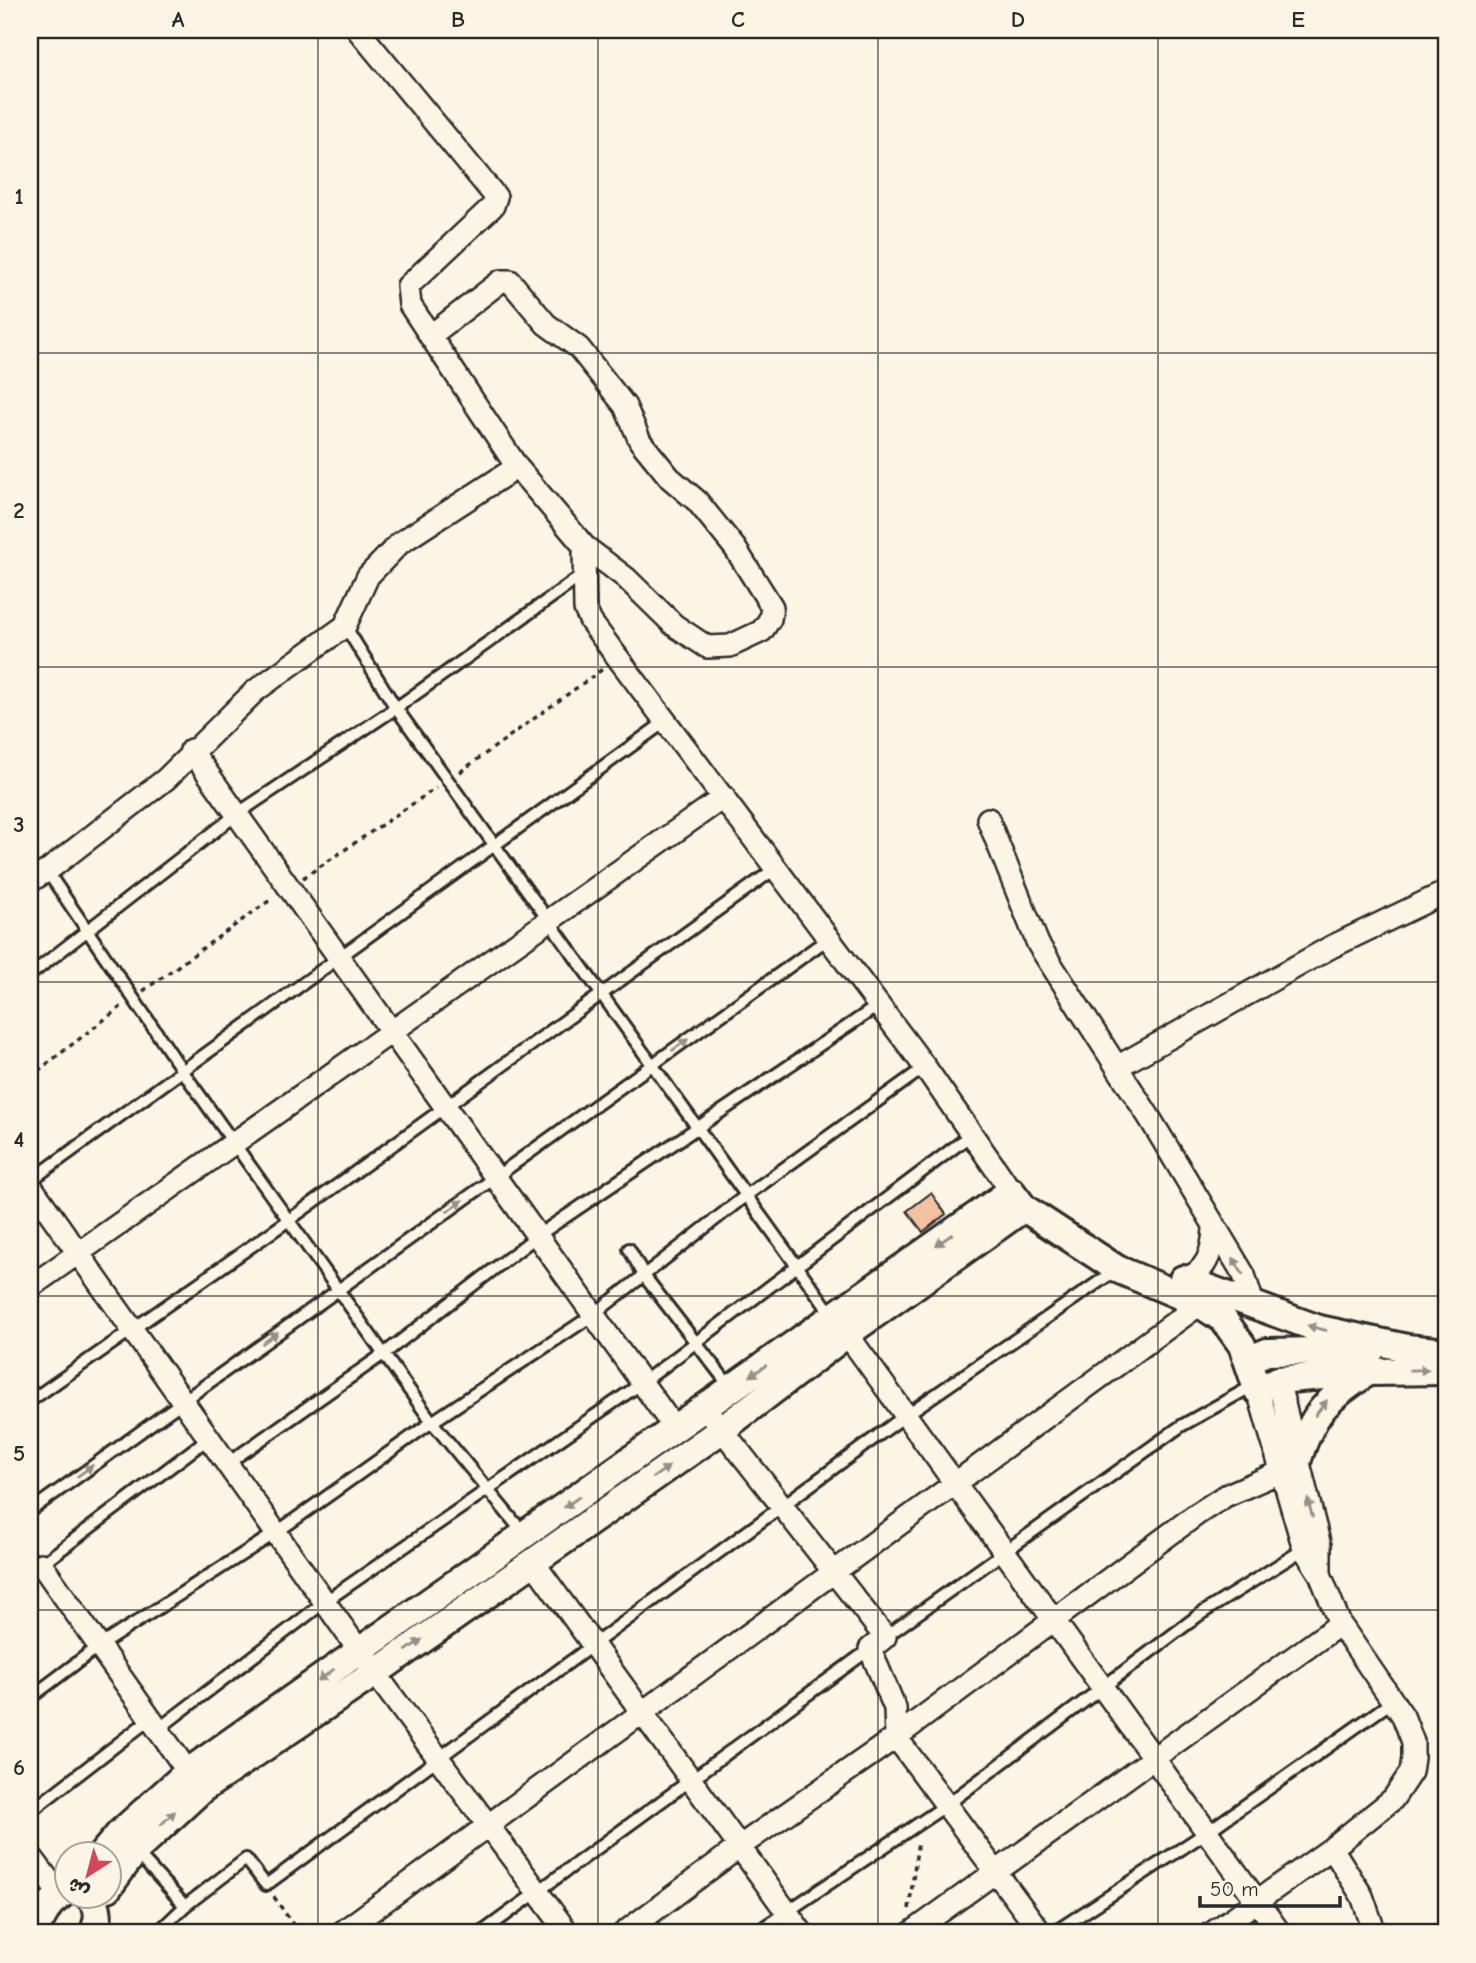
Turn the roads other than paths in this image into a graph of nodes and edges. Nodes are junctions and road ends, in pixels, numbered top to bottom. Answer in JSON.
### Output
{"nodes":[{"id":1,"x":358,"y":30,"type":"edge"},
{"id":2,"x":430,"y":336,"type":"junction"},
{"id":3,"x":517,"y":467,"type":"junction"},
{"id":4,"x":584,"y":546,"type":"junction"},
{"id":5,"x":586,"y":572,"type":"junction"},
{"id":6,"x":345,"y":626,"type":"junction"},
{"id":7,"x":396,"y":708,"type":"junction"},
{"id":8,"x":666,"y":721,"type":"junction"},
{"id":9,"x":191,"y":750,"type":"junction"},
{"id":10,"x":724,"y":797,"type":"junction"},
{"id":11,"x":237,"y":814,"type":"junction"},
{"id":12,"x":988,"y":819,"type":"dead end"},
{"id":13,"x":495,"y":845,"type":"junction"},
{"id":14,"x":776,"y":868,"type":"junction"},
{"id":15,"x":39,"y":876,"type":"edge"},
{"id":16,"x":1446,"y":892,"type":"edge"},
{"id":17,"x":550,"y":920,"type":"junction"},
{"id":18,"x":88,"y":930,"type":"junction"},
{"id":19,"x":829,"y":938,"type":"junction"},
{"id":20,"x":338,"y":957,"type":"junction"},
{"id":21,"x":30,"y":975,"type":"edge"},
{"id":22,"x":601,"y":994,"type":"junction"},
{"id":23,"x":879,"y":1005,"type":"junction"},
{"id":24,"x":392,"y":1031,"type":"junction"},
{"id":25,"x":653,"y":1064,"type":"junction"},
{"id":26,"x":925,"y":1067,"type":"junction"},
{"id":27,"x":1118,"y":1067,"type":"junction"},
{"id":28,"x":184,"y":1073,"type":"junction"},
{"id":29,"x":446,"y":1107,"type":"junction"},
{"id":30,"x":697,"y":1128,"type":"junction"},
{"id":31,"x":972,"y":1134,"type":"junction"},
{"id":32,"x":234,"y":1143,"type":"junction"},
{"id":33,"x":496,"y":1177,"type":"junction"},
{"id":34,"x":30,"y":1183,"type":"edge"},
{"id":35,"x":744,"y":1197,"type":"junction"},
{"id":36,"x":1018,"y":1199,"type":"junction"},
{"id":37,"x":289,"y":1220,"type":"junction"},
{"id":38,"x":1214,"y":1228,"type":"junction"},
{"id":39,"x":537,"y":1236,"type":"junction"},
{"id":40,"x":629,"y":1249,"type":"dead end"},
{"id":41,"x":1095,"y":1251,"type":"junction"},
{"id":42,"x":79,"y":1253,"type":"junction"},
{"id":43,"x":796,"y":1267,"type":"junction"},
{"id":44,"x":1117,"y":1269,"type":"junction"},
{"id":45,"x":645,"y":1277,"type":"junction"},
{"id":46,"x":1183,"y":1279,"type":"junction"},
{"id":47,"x":30,"y":1287,"type":"edge"},
{"id":48,"x":339,"y":1289,"type":"junction"},
{"id":49,"x":1200,"y":1304,"type":"junction"},
{"id":50,"x":1254,"y":1307,"type":"junction"},
{"id":51,"x":593,"y":1315,"type":"junction"},
{"id":52,"x":841,"y":1325,"type":"junction"},
{"id":53,"x":133,"y":1329,"type":"junction"},
{"id":54,"x":695,"y":1343,"type":"junction"},
{"id":55,"x":1408,"y":1348,"type":"junction"},
{"id":56,"x":1446,"y":1352,"type":"edge"},
{"id":57,"x":385,"y":1353,"type":"junction"},
{"id":58,"x":1446,"y":1371,"type":"edge"},
{"id":59,"x":1368,"y":1372,"type":"junction"},
{"id":60,"x":1261,"y":1374,"type":"junction"},
{"id":61,"x":642,"y":1383,"type":"junction"},
{"id":62,"x":732,"y":1389,"type":"junction"},
{"id":63,"x":184,"y":1400,"type":"junction"},
{"id":64,"x":30,"y":1401,"type":"edge"},
{"id":65,"x":705,"y":1408,"type":"junction"},
{"id":66,"x":906,"y":1415,"type":"junction"},
{"id":67,"x":432,"y":1422,"type":"junction"},
{"id":68,"x":675,"y":1429,"type":"junction"},
{"id":69,"x":720,"y":1431,"type":"junction"},
{"id":70,"x":210,"y":1437,"type":"junction"},
{"id":71,"x":228,"y":1463,"type":"junction"},
{"id":72,"x":1288,"y":1467,"type":"junction"},
{"id":73,"x":956,"y":1483,"type":"junction"},
{"id":74,"x":488,"y":1491,"type":"junction"},
{"id":75,"x":782,"y":1506,"type":"junction"},
{"id":76,"x":30,"y":1511,"type":"edge"},
{"id":77,"x":277,"y":1532,"type":"junction"},
{"id":78,"x":525,"y":1535,"type":"junction"},
{"id":79,"x":1304,"y":1549,"type":"junction"},
{"id":80,"x":1003,"y":1550,"type":"junction"},
{"id":81,"x":533,"y":1562,"type":"junction"},
{"id":82,"x":36,"y":1568,"type":"edge"},
{"id":83,"x":834,"y":1572,"type":"junction"},
{"id":84,"x":1320,"y":1574,"type":"junction"},
{"id":85,"x":326,"y":1601,"type":"junction"},
{"id":86,"x":1053,"y":1619,"type":"junction"},
{"id":87,"x":1340,"y":1625,"type":"junction"},
{"id":88,"x":878,"y":1643,"type":"junction"},
{"id":89,"x":99,"y":1646,"type":"junction"},
{"id":90,"x":592,"y":1646,"type":"junction"},
{"id":91,"x":361,"y":1650,"type":"junction"},
{"id":92,"x":375,"y":1673,"type":"junction"},
{"id":93,"x":1104,"y":1689,"type":"junction"},
{"id":94,"x":30,"y":1698,"type":"edge"},
{"id":95,"x":1393,"y":1701,"type":"junction"},
{"id":96,"x":641,"y":1714,"type":"junction"},
{"id":97,"x":153,"y":1725,"type":"junction"},
{"id":98,"x":896,"y":1737,"type":"junction"},
{"id":99,"x":439,"y":1757,"type":"junction"},
{"id":100,"x":1153,"y":1757,"type":"junction"},
{"id":101,"x":188,"y":1772,"type":"junction"},
{"id":102,"x":691,"y":1782,"type":"junction"},
{"id":103,"x":945,"y":1806,"type":"junction"},
{"id":104,"x":30,"y":1812,"type":"edge"},
{"id":105,"x":489,"y":1825,"type":"junction"},
{"id":106,"x":1207,"y":1832,"type":"junction"},
{"id":107,"x":114,"y":1840,"type":"edge"},
{"id":108,"x":739,"y":1847,"type":"junction"},
{"id":109,"x":1332,"y":1848,"type":"junction"},
{"id":110,"x":135,"y":1851,"type":"junction"},
{"id":111,"x":30,"y":1855,"type":"edge"},
{"id":112,"x":122,"y":1868,"type":"edge"},
{"id":113,"x":997,"y":1874,"type":"junction"},
{"id":114,"x":52,"y":1880,"type":"edge"},
{"id":115,"x":537,"y":1891,"type":"junction"},
{"id":116,"x":52,"y":1902,"type":"edge"},
{"id":117,"x":1257,"y":1902,"type":"junction"},
{"id":118,"x":185,"y":1906,"type":"junction"},
{"id":119,"x":98,"y":1910,"type":"edge"},
{"id":120,"x":786,"y":1911,"type":"junction"},
{"id":121,"x":32,"y":1923,"type":"edge"},
{"id":122,"x":909,"y":1927,"type":"edge"},
{"id":123,"x":93,"y":1933,"type":"edge"},
{"id":124,"x":156,"y":1933,"type":"edge"},
{"id":125,"x":341,"y":1933,"type":"edge"},
{"id":126,"x":481,"y":1933,"type":"edge"},
{"id":127,"x":568,"y":1933,"type":"edge"},
{"id":128,"x":624,"y":1933,"type":"edge"},
{"id":129,"x":755,"y":1933,"type":"edge"},
{"id":130,"x":802,"y":1933,"type":"edge"},
{"id":131,"x":1041,"y":1933,"type":"edge"},
{"id":132,"x":1053,"y":1933,"type":"edge"},
{"id":133,"x":1212,"y":1933,"type":"edge"},
{"id":134,"x":1280,"y":1933,"type":"edge"},
{"id":135,"x":1375,"y":1933,"type":"edge"}],
"edges":[{"from":1,"to":2,"type":"street"},
{"from":2,"to":3,"type":"street"},
{"from":2,"to":4,"type":"street"},
{"from":3,"to":4,"type":"street"},
{"from":3,"to":6,"type":"street"},
{"from":4,"to":5,"type":"street"},
{"from":5,"to":7,"type":"lane"},
{"from":5,"to":8,"type":"street"},
{"from":6,"to":7,"type":"lane"},
{"from":6,"to":9,"type":"street"},
{"from":7,"to":11,"type":"lane"},
{"from":7,"to":13,"type":"lane"},
{"from":8,"to":10,"type":"street"},
{"from":8,"to":13,"type":"lane"},
{"from":9,"to":11,"type":"street"},
{"from":9,"to":15,"type":"street"},
{"from":10,"to":14,"type":"street"},
{"from":10,"to":17,"type":"street"},
{"from":11,"to":18,"type":"lane"},
{"from":11,"to":20,"type":"street"},
{"from":12,"to":27,"type":"street"},
{"from":13,"to":17,"type":"lane"},
{"from":13,"to":20,"type":"lane"},
{"from":14,"to":19,"type":"street"},
{"from":14,"to":22,"type":"lane"},
{"from":15,"to":18,"type":"lane"},
{"from":16,"to":27,"type":"street"},
{"from":17,"to":22,"type":"lane"},
{"from":17,"to":24,"type":"street"},
{"from":18,"to":21,"type":"lane"},
{"from":18,"to":28,"type":"lane"},
{"from":19,"to":23,"type":"street"},
{"from":25,"to":19,"type":"lane","one_way":true},
{"from":20,"to":24,"type":"street"},
{"from":20,"to":28,"type":"lane"},
{"from":22,"to":25,"type":"lane"},
{"from":22,"to":29,"type":"lane"},
{"from":23,"to":26,"type":"street"},
{"from":23,"to":30,"type":"lane"},
{"from":24,"to":29,"type":"street"},
{"from":24,"to":32,"type":"street"},
{"from":25,"to":30,"type":"lane"},
{"from":25,"to":33,"type":"lane"},
{"from":26,"to":31,"type":"street"},
{"from":26,"to":35,"type":"lane"},
{"from":27,"to":38,"type":"street"},
{"from":28,"to":32,"type":"lane"},
{"from":28,"to":34,"type":"lane"},
{"from":29,"to":33,"type":"street"},
{"from":29,"to":37,"type":"lane"},
{"from":30,"to":35,"type":"lane"},
{"from":30,"to":39,"type":"lane"},
{"from":31,"to":36,"type":"street"},
{"from":31,"to":43,"type":"lane"},
{"from":32,"to":37,"type":"lane"},
{"from":32,"to":42,"type":"street"},
{"from":33,"to":39,"type":"street"},
{"from":48,"to":33,"type":"lane","one_way":true},
{"from":34,"to":42,"type":"street"},
{"from":35,"to":43,"type":"lane"},
{"from":35,"to":45,"type":"lane"},
{"from":36,"to":41,"type":"street"},
{"from":36,"to":52,"type":"street"},
{"from":37,"to":48,"type":"lane"},
{"from":37,"to":53,"type":"lane"},
{"from":38,"to":46,"type":"street"},
{"from":50,"to":38,"type":"street","one_way":true},
{"from":39,"to":51,"type":"street"},
{"from":39,"to":57,"type":"lane"},
{"from":40,"to":45,"type":"lane"},
{"from":41,"to":44,"type":"street"},
{"from":41,"to":46,"type":"street"},
{"from":42,"to":47,"type":"street"},
{"from":42,"to":53,"type":"street"},
{"from":43,"to":52,"type":"lane"},
{"from":43,"to":54,"type":"lane"},
{"from":44,"to":49,"type":"street"},
{"from":44,"to":66,"type":"lane"},
{"from":45,"to":51,"type":"lane"},
{"from":45,"to":54,"type":"lane"},
{"from":46,"to":50,"type":"street"},
{"from":48,"to":57,"type":"lane"},
{"from":63,"to":48,"type":"lane","one_way":true},
{"from":49,"to":60,"type":"street"},
{"from":49,"to":73,"type":"street"},
{"from":55,"to":50,"type":"street","one_way":true},
{"from":50,"to":60,"type":"street"},
{"from":51,"to":61,"type":"street"},
{"from":51,"to":67,"type":"lane"},
{"from":52,"to":62,"type":"street","one_way":true},
{"from":52,"to":66,"type":"street"},
{"from":52,"to":69,"type":"street"},
{"from":53,"to":63,"type":"street"},
{"from":53,"to":64,"type":"lane"},
{"from":54,"to":61,"type":"lane"},
{"from":54,"to":62,"type":"lane"},
{"from":55,"to":56,"type":"street"},
{"from":55,"to":60,"type":"street"},
{"from":57,"to":67,"type":"lane"},
{"from":57,"to":71,"type":"lane"},
{"from":59,"to":58,"type":"street","one_way":true},
{"from":59,"to":60,"type":"street"},
{"from":72,"to":59,"type":"street","one_way":true},
{"from":60,"to":72,"type":"street"},
{"from":60,"to":80,"type":"lane"},
{"from":61,"to":68,"type":"street"},
{"from":61,"to":74,"type":"lane"},
{"from":62,"to":65,"type":"street"},
{"from":63,"to":70,"type":"street"},
{"from":76,"to":63,"type":"lane","one_way":true},
{"from":65,"to":68,"type":"street"},
{"from":65,"to":69,"type":"street"},
{"from":66,"to":73,"type":"street"},
{"from":66,"to":75,"type":"lane"},
{"from":67,"to":74,"type":"lane"},
{"from":67,"to":77,"type":"lane"},
{"from":68,"to":78,"type":"street","one_way":true},
{"from":69,"to":75,"type":"street"},
{"from":81,"to":69,"type":"street","one_way":true},
{"from":70,"to":71,"type":"street"},
{"from":70,"to":82,"type":"lane"},
{"from":71,"to":77,"type":"street"},
{"from":72,"to":79,"type":"street"},
{"from":84,"to":72,"type":"street","one_way":true},
{"from":72,"to":86,"type":"street"},
{"from":73,"to":80,"type":"street"},
{"from":73,"to":83,"type":"street"},
{"from":74,"to":78,"type":"lane"},
{"from":74,"to":85,"type":"lane"},
{"from":75,"to":83,"type":"street"},
{"from":75,"to":90,"type":"lane"},
{"from":77,"to":85,"type":"street"},
{"from":77,"to":89,"type":"lane"},
{"from":78,"to":91,"type":"street"},
{"from":79,"to":84,"type":"street"},
{"from":79,"to":93,"type":"lane"},
{"from":80,"to":86,"type":"street"},
{"from":80,"to":88,"type":"lane"},
{"from":81,"to":90,"type":"street"},
{"from":92,"to":81,"type":"street","one_way":true},
{"from":82,"to":89,"type":"street"},
{"from":83,"to":88,"type":"street"},
{"from":83,"to":96,"type":"street"},
{"from":84,"to":87,"type":"street"},
{"from":85,"to":91,"type":"street"},
{"from":85,"to":97,"type":"lane"},
{"from":86,"to":93,"type":"street"},
{"from":86,"to":98,"type":"street"},
{"from":87,"to":95,"type":"street"},
{"from":87,"to":100,"type":"street"},
{"from":88,"to":98,"type":"street"},
{"from":88,"to":102,"type":"lane"},
{"from":89,"to":94,"type":"lane"},
{"from":89,"to":97,"type":"street"},
{"from":90,"to":96,"type":"street"},
{"from":90,"to":99,"type":"lane"},
{"from":91,"to":92,"type":"street"},
{"from":91,"to":101,"type":"street","one_way":true},
{"from":92,"to":99,"type":"street"},
{"from":110,"to":92,"type":"street","one_way":true},
{"from":93,"to":100,"type":"street"},
{"from":93,"to":103,"type":"lane"},
{"from":95,"to":106,"type":"lane"},
{"from":95,"to":109,"type":"street"},
{"from":96,"to":102,"type":"street"},
{"from":96,"to":105,"type":"street"},
{"from":97,"to":101,"type":"street"},
{"from":97,"to":104,"type":"lane"},
{"from":98,"to":103,"type":"street"},
{"from":98,"to":108,"type":"street"},
{"from":99,"to":105,"type":"street"},
{"from":99,"to":118,"type":"lane"},
{"from":100,"to":106,"type":"street"},
{"from":100,"to":113,"type":"street"},
{"from":101,"to":107,"type":"street"},
{"from":102,"to":108,"type":"street"},
{"from":102,"to":115,"type":"lane"},
{"from":103,"to":113,"type":"street"},
{"from":103,"to":120,"type":"lane"},
{"from":105,"to":115,"type":"street"},
{"from":105,"to":125,"type":"street"},
{"from":106,"to":117,"type":"street"},
{"from":106,"to":132,"type":"lane"},
{"from":108,"to":120,"type":"street"},
{"from":108,"to":128,"type":"street"},
{"from":109,"to":117,"type":"street"},
{"from":109,"to":135,"type":"street"},
{"from":110,"to":112,"type":"street"},
{"from":110,"to":118,"type":"lane"},
{"from":111,"to":114,"type":"street"},
{"from":113,"to":122,"type":"street"},
{"from":113,"to":131,"type":"street"},
{"from":115,"to":126,"type":"lane"},
{"from":115,"to":127,"type":"street"},
{"from":116,"to":121,"type":"street"},
{"from":117,"to":133,"type":"street"},
{"from":117,"to":134,"type":"street"},
{"from":118,"to":124,"type":"lane"},
{"from":119,"to":123,"type":"street"},
{"from":120,"to":129,"type":"lane"},
{"from":120,"to":130,"type":"street"}]}
